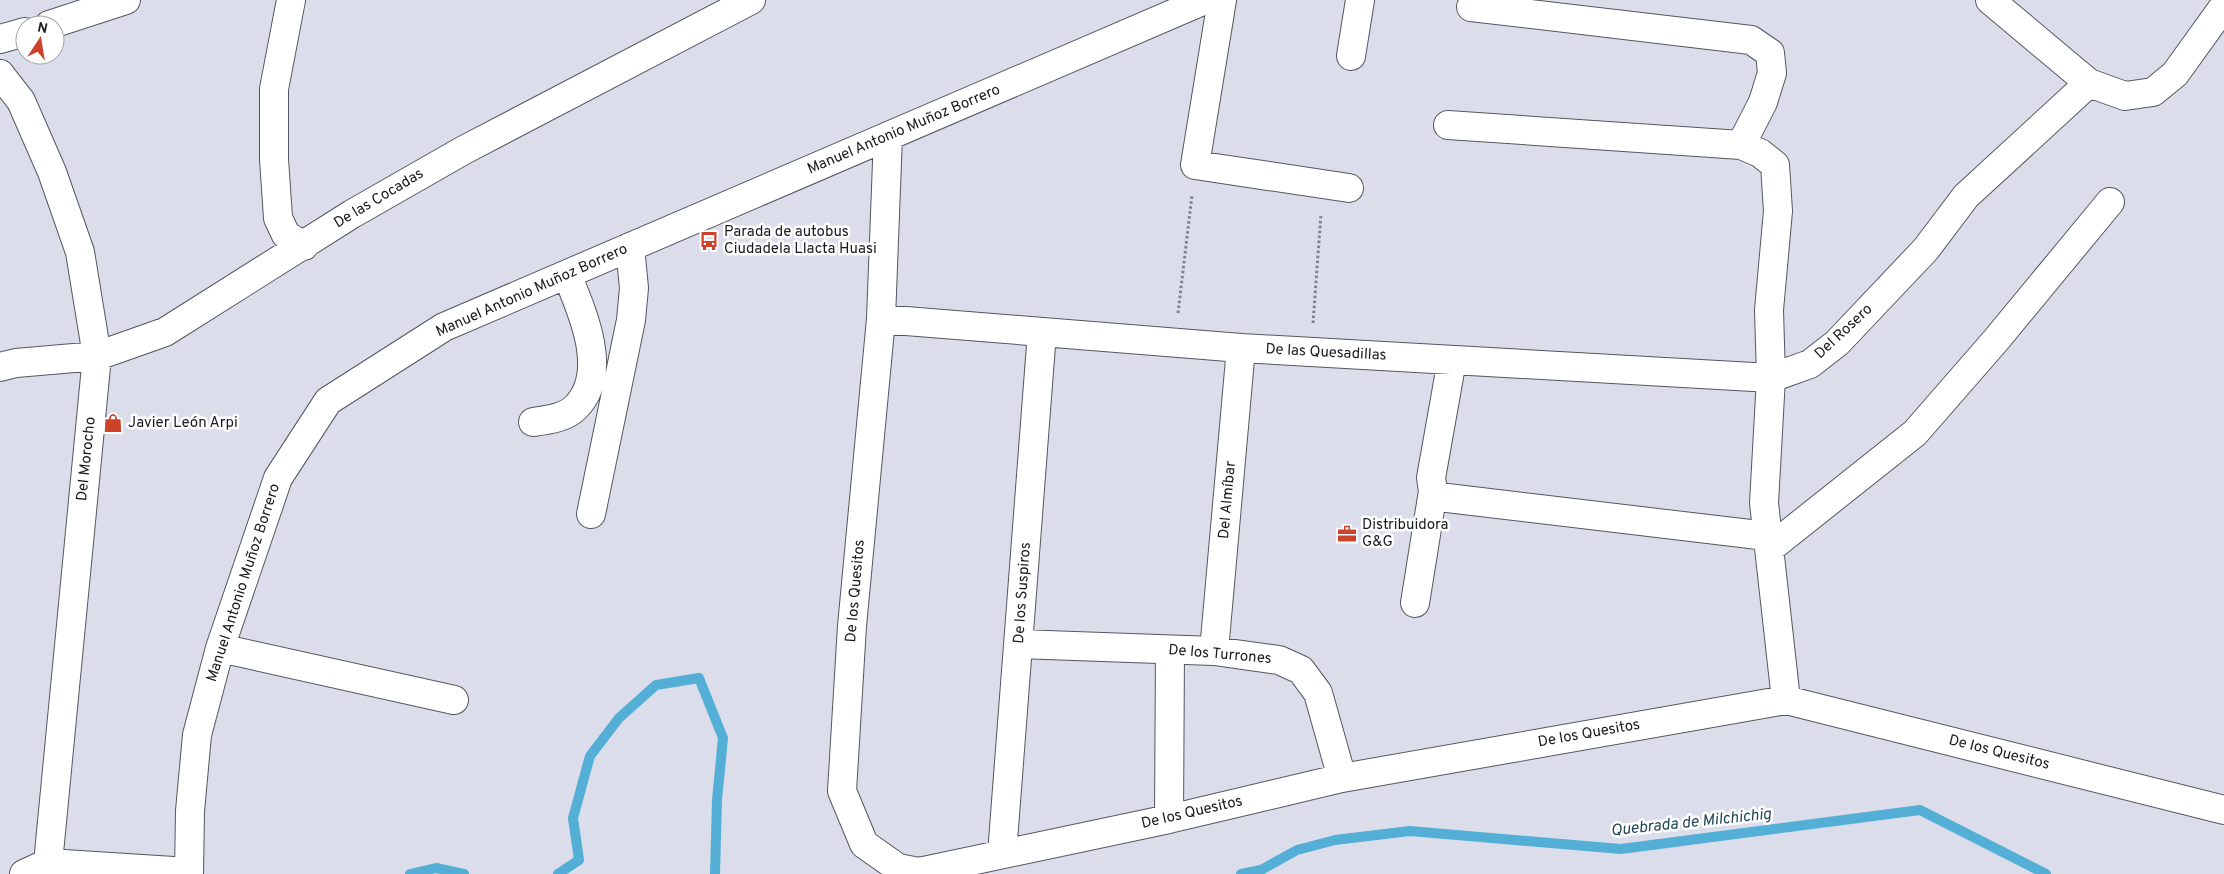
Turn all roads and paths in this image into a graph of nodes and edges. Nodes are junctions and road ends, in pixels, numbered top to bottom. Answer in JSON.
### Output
{"nodes":[{"id":1,"x":126,"y":0,"type":"edge"},
{"id":2,"x":291,"y":0,"type":"edge"},
{"id":3,"x":751,"y":0,"type":"edge"},
{"id":4,"x":1205,"y":0,"type":"edge"},
{"id":5,"x":1222,"y":0,"type":"edge"},
{"id":6,"x":1360,"y":0,"type":"edge"},
{"id":7,"x":1990,"y":0,"type":"edge"},
{"id":8,"x":2224,"y":6,"type":"edge"},
{"id":9,"x":1471,"y":8,"type":"dead end"},
{"id":10,"x":65,"y":20,"type":"edge"},
{"id":11,"x":15,"y":35,"type":"edge"},
{"id":12,"x":0,"y":39,"type":"edge"},
{"id":13,"x":1351,"y":56,"type":"dead end"},
{"id":14,"x":0,"y":74,"type":"edge"},
{"id":15,"x":2089,"y":83,"type":"junction"},
{"id":16,"x":1448,"y":125,"type":"dead end"},
{"id":17,"x":888,"y":136,"type":"junction"},
{"id":18,"x":1741,"y":145,"type":"junction"},
{"id":19,"x":1195,"y":165,"type":"junction"},
{"id":20,"x":1323,"y":184,"type":"junction"},
{"id":21,"x":1350,"y":188,"type":"dead end"},
{"id":22,"x":2110,"y":202,"type":"dead end"},
{"id":23,"x":304,"y":246,"type":"junction"},
{"id":24,"x":630,"y":247,"type":"junction"},
{"id":25,"x":567,"y":274,"type":"junction"},
{"id":26,"x":881,"y":319,"type":"junction"},
{"id":27,"x":1042,"y":332,"type":"junction"},
{"id":28,"x":1175,"y":342,"type":"junction"},
{"id":29,"x":1241,"y":348,"type":"junction"},
{"id":30,"x":1311,"y":352,"type":"junction"},
{"id":31,"x":97,"y":356,"type":"junction"},
{"id":32,"x":1452,"y":360,"type":"junction"},
{"id":33,"x":0,"y":367,"type":"edge"},
{"id":34,"x":1771,"y":378,"type":"junction"},
{"id":35,"x":533,"y":422,"type":"dead end"},
{"id":36,"x":1433,"y":491,"type":"junction"},
{"id":37,"x":591,"y":514,"type":"dead end"},
{"id":38,"x":1768,"y":542,"type":"junction"},
{"id":39,"x":1415,"y":603,"type":"dead end"},
{"id":40,"x":1019,"y":644,"type":"junction"},
{"id":41,"x":220,"y":648,"type":"junction"},
{"id":42,"x":1170,"y":650,"type":"junction"},
{"id":43,"x":1214,"y":652,"type":"junction"},
{"id":44,"x":454,"y":700,"type":"dead end"},
{"id":45,"x":1786,"y":700,"type":"junction"},
{"id":46,"x":1342,"y":778,"type":"junction"},
{"id":47,"x":2223,"y":805,"type":"edge"},
{"id":48,"x":1170,"y":819,"type":"junction"},
{"id":49,"x":1002,"y":854,"type":"junction"},
{"id":50,"x":36,"y":868,"type":"edge"},
{"id":51,"x":189,"y":873,"type":"edge"}],
"edges":[{"from":1,"to":10,"type":"street"},
{"from":2,"to":23,"type":"street"},
{"from":3,"to":23,"type":"street","name":"De las Cocadas"},
{"from":4,"to":17,"type":"street","name":"Manuel Antonio Muñoz Borrero"},
{"from":5,"to":19,"type":"street"},
{"from":6,"to":13,"type":"street"},
{"from":7,"to":15,"type":"street"},
{"from":8,"to":15,"type":"street"},
{"from":9,"to":18,"type":"street"},
{"from":11,"to":12,"type":"street"},
{"from":14,"to":31,"type":"street","name":"Del Morocho"},
{"from":15,"to":34,"type":"street","name":"Del Rosero"},
{"from":16,"to":18,"type":"street"},
{"from":17,"to":24,"type":"street","name":"Manuel Antonio Muñoz Borrero"},
{"from":17,"to":26,"type":"street","name":"De los Quesitos"},
{"from":18,"to":34,"type":"street"},
{"from":19,"to":20,"type":"street"},
{"from":19,"to":28,"type":"path"},
{"from":20,"to":21,"type":"street"},
{"from":20,"to":30,"type":"path"},
{"from":22,"to":38,"type":"street"},
{"from":23,"to":31,"type":"street","name":"De las Cocadas"},
{"from":24,"to":25,"type":"street","name":"Manuel Antonio Muñoz Borrero"},
{"from":24,"to":37,"type":"street"},
{"from":25,"to":35,"type":"street"},
{"from":25,"to":41,"type":"street","name":"Manuel Antonio Muñoz Borrero"},
{"from":26,"to":27,"type":"street","name":"De las Quesadillas"},
{"from":26,"to":49,"type":"street","name":"De los Quesitos"},
{"from":27,"to":28,"type":"street","name":"De las Quesadillas"},
{"from":27,"to":40,"type":"street","name":"De los Suspiros"},
{"from":28,"to":29,"type":"street","name":"De las Quesadillas"},
{"from":29,"to":30,"type":"street","name":"De las Quesadillas"},
{"from":29,"to":43,"type":"street","name":"Del Almíbar"},
{"from":30,"to":32,"type":"street","name":"De las Quesadillas"},
{"from":31,"to":33,"type":"street","name":"De las Cocadas"},
{"from":31,"to":50,"type":"street","name":"Del Morocho"},
{"from":32,"to":34,"type":"street","name":"De las Quesadillas"},
{"from":32,"to":36,"type":"street"},
{"from":34,"to":38,"type":"street"},
{"from":36,"to":38,"type":"street"},
{"from":36,"to":39,"type":"street"},
{"from":38,"to":45,"type":"street"},
{"from":40,"to":42,"type":"street","name":"De los Turrones"},
{"from":40,"to":49,"type":"street","name":"De los Suspiros"},
{"from":41,"to":44,"type":"street"},
{"from":41,"to":51,"type":"street","name":"Manuel Antonio Muñoz Borrero"},
{"from":42,"to":43,"type":"street","name":"De los Turrones"},
{"from":42,"to":48,"type":"street"},
{"from":43,"to":46,"type":"street","name":"De los Turrones"},
{"from":45,"to":46,"type":"street","name":"De los Quesitos"},
{"from":45,"to":47,"type":"street","name":"De los Quesitos"},
{"from":46,"to":48,"type":"street","name":"De los Quesitos"},
{"from":48,"to":49,"type":"street","name":"De los Quesitos"},
{"from":50,"to":51,"type":"street"}]}
